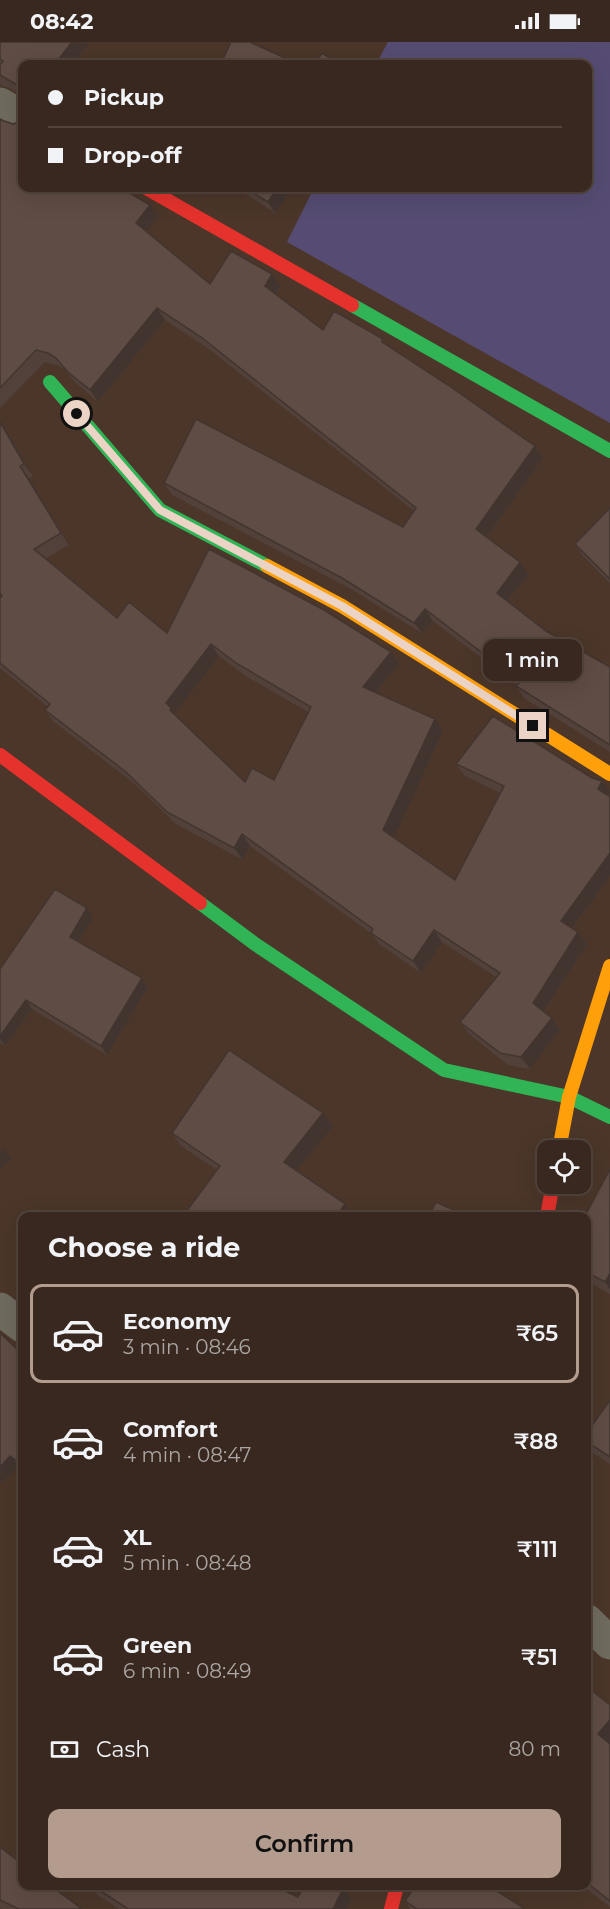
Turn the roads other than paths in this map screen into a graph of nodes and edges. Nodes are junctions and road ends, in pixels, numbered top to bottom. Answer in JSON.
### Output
{"nodes":[{"id":1,"x":0,"y":104,"type":"edge"},
{"id":2,"x":18,"y":115,"type":"edge"},
{"id":3,"x":153,"y":192,"type":"edge"},
{"id":4,"x":50,"y":382,"type":"dead end"},
{"id":5,"x":610,"y":452,"type":"edge"},
{"id":6,"x":0,"y":755,"type":"edge"},
{"id":7,"x":610,"y":774,"type":"edge"},
{"id":8,"x":610,"y":966,"type":"edge"},
{"id":9,"x":569,"y":1097,"type":"junction"},
{"id":10,"x":610,"y":1117,"type":"edge"},
{"id":11,"x":561,"y":1140,"type":"edge"},
{"id":12,"x":551,"y":1194,"type":"edge"},
{"id":13,"x":548,"y":1212,"type":"edge"},
{"id":14,"x":0,"y":1310,"type":"edge"},
{"id":15,"x":18,"y":1323,"type":"edge"},
{"id":16,"x":591,"y":1625,"type":"edge"},
{"id":17,"x":610,"y":1643,"type":"edge"},
{"id":18,"x":396,"y":1890,"type":"edge"},
{"id":19,"x":392,"y":1909,"type":"edge"}],
"edges":[{"from":1,"to":2,"type":"street"},
{"from":3,"to":5,"type":"street"},
{"from":4,"to":7,"type":"street"},
{"from":6,"to":9,"type":"street"},
{"from":8,"to":9,"type":"street"},
{"from":9,"to":10,"type":"street"},
{"from":9,"to":11,"type":"street"},
{"from":12,"to":13,"type":"street"},
{"from":14,"to":15,"type":"street"},
{"from":16,"to":17,"type":"street"},
{"from":18,"to":19,"type":"street"}]}
